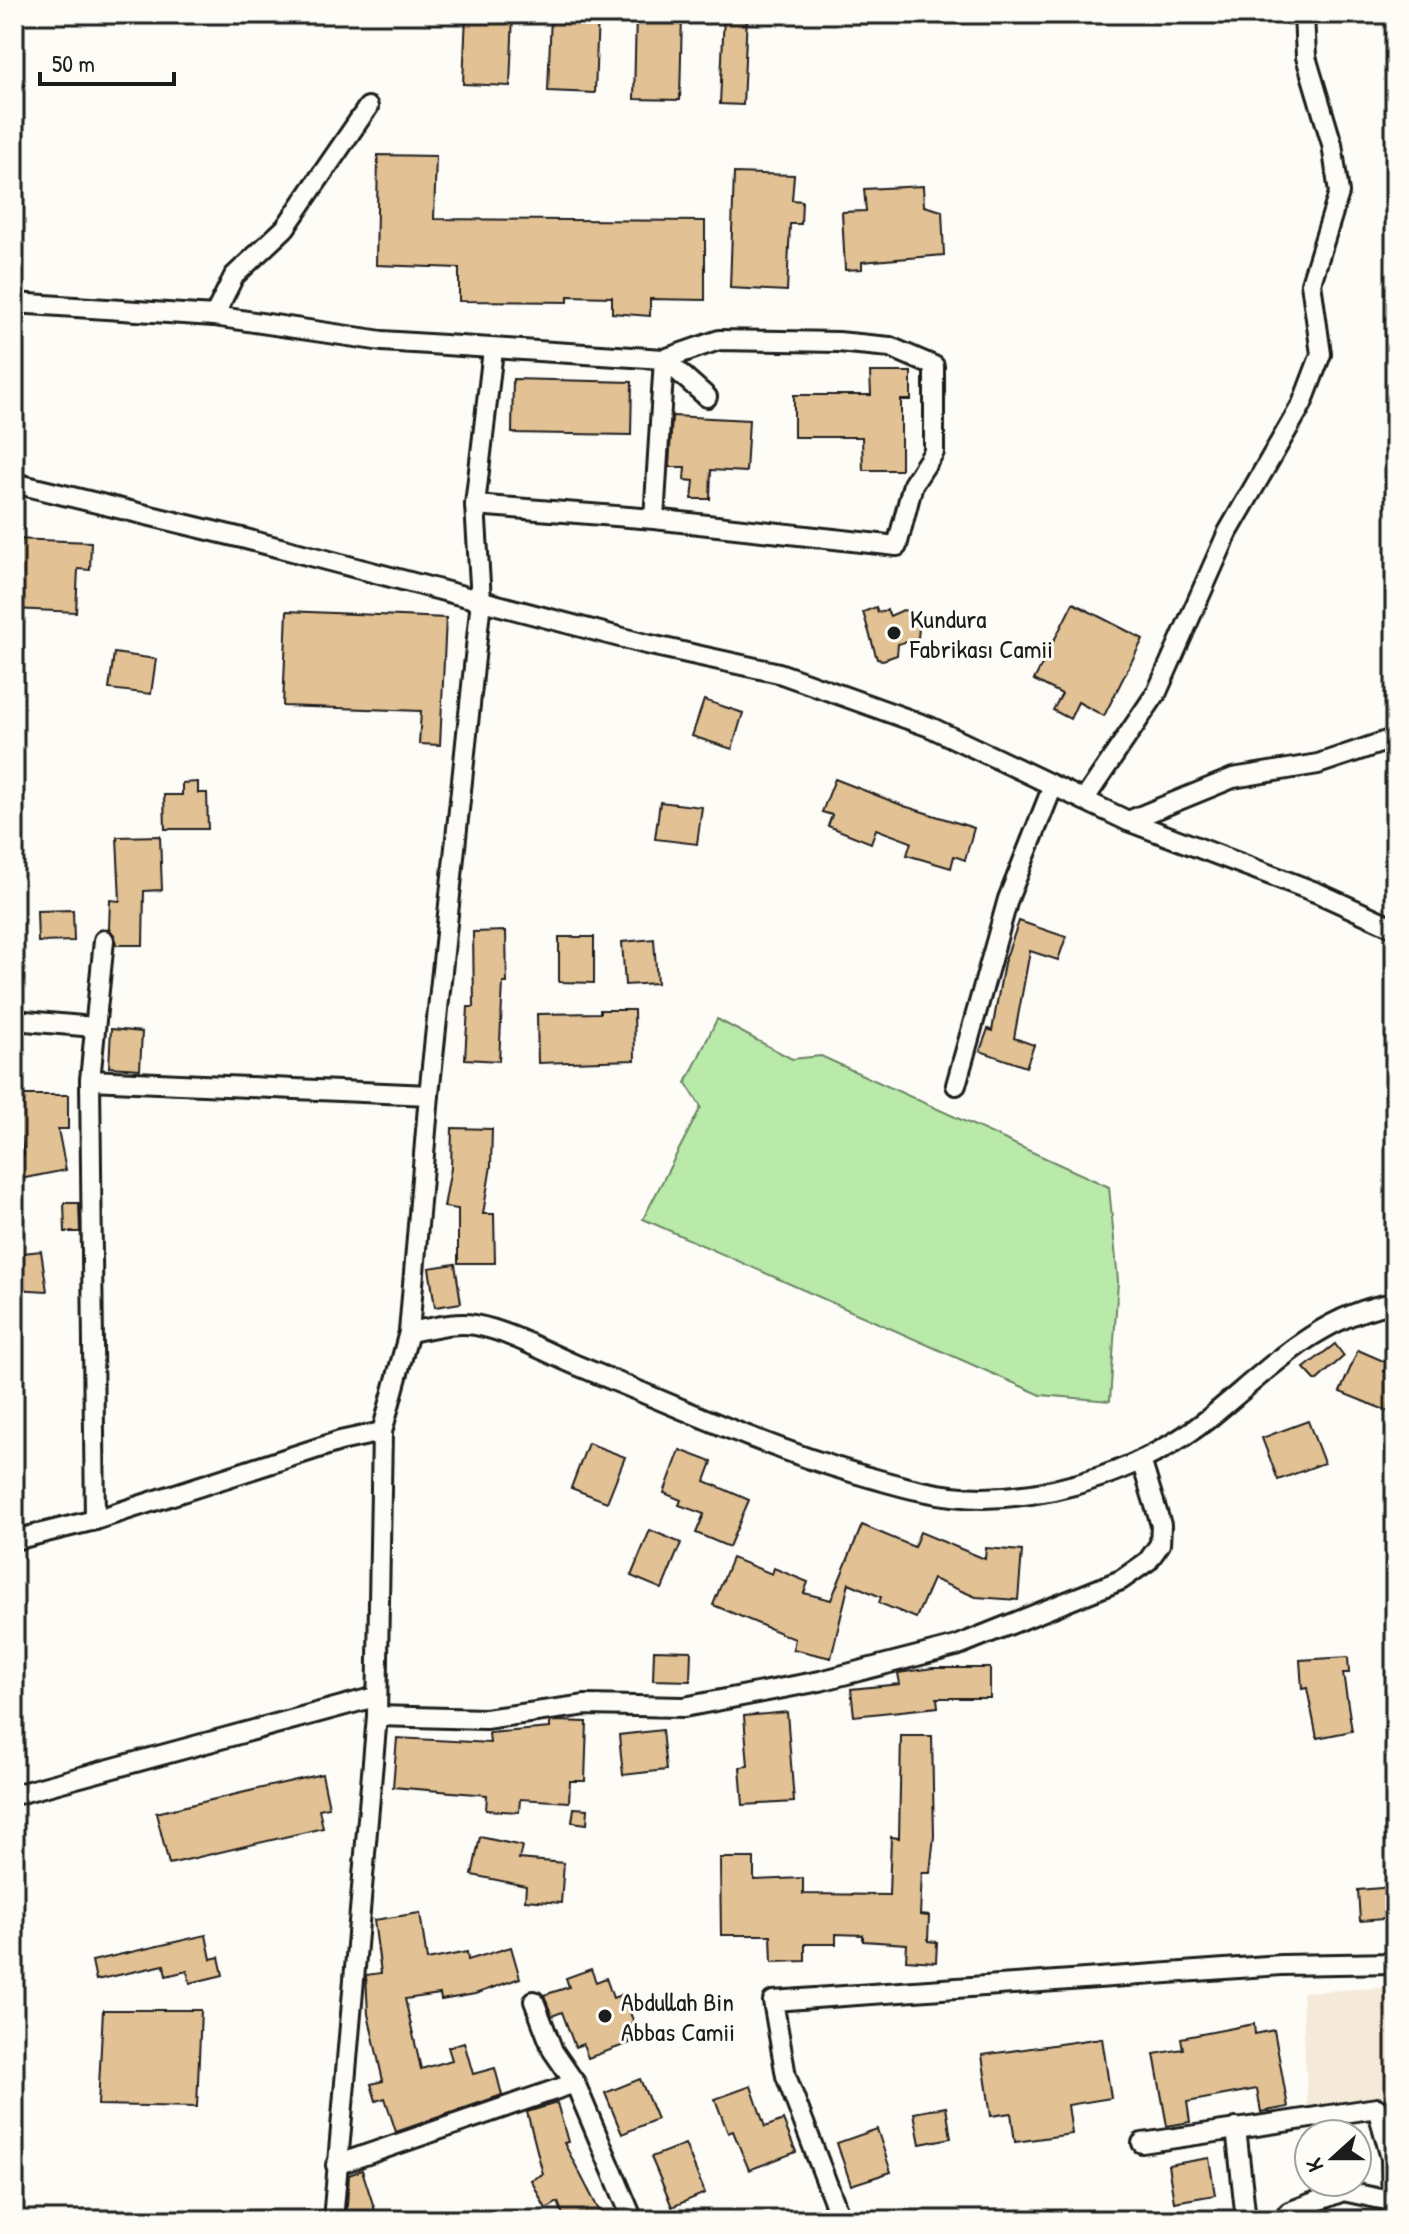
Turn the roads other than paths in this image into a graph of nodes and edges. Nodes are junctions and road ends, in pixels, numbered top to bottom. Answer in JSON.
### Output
{"nodes":[{"id":1,"x":1304,"y":14,"type":"edge"},
{"id":2,"x":368,"y":107,"type":"dead end"},
{"id":3,"x":14,"y":303,"type":"edge"},
{"id":4,"x":214,"y":316,"type":"junction"},
{"id":5,"x":493,"y":350,"type":"junction"},
{"id":6,"x":664,"y":359,"type":"junction"},
{"id":7,"x":707,"y":397,"type":"dead end"},
{"id":8,"x":14,"y":483,"type":"edge"},
{"id":9,"x":475,"y":505,"type":"junction"},
{"id":10,"x":654,"y":519,"type":"junction"},
{"id":11,"x":481,"y":600,"type":"junction"},
{"id":12,"x":1395,"y":738,"type":"edge"},
{"id":13,"x":1053,"y":786,"type":"junction"},
{"id":14,"x":1084,"y":800,"type":"junction"},
{"id":15,"x":1128,"y":821,"type":"junction"},
{"id":16,"x":1395,"y":928,"type":"edge"},
{"id":17,"x":104,"y":940,"type":"dead end"},
{"id":18,"x":14,"y":1020,"type":"edge"},
{"id":19,"x":94,"y":1027,"type":"junction"},
{"id":20,"x":90,"y":1080,"type":"junction"},
{"id":21,"x":956,"y":1085,"type":"dead end"},
{"id":22,"x":429,"y":1095,"type":"junction"},
{"id":23,"x":1395,"y":1303,"type":"edge"},
{"id":24,"x":409,"y":1332,"type":"junction"},
{"id":25,"x":382,"y":1432,"type":"junction"},
{"id":26,"x":1141,"y":1460,"type":"junction"},
{"id":27,"x":95,"y":1520,"type":"junction"},
{"id":28,"x":14,"y":1540,"type":"edge"},
{"id":29,"x":376,"y":1707,"type":"junction"},
{"id":30,"x":14,"y":1795,"type":"edge"},
{"id":31,"x":1395,"y":1963,"type":"edge"},
{"id":32,"x":534,"y":2001,"type":"dead end"},
{"id":33,"x":575,"y":2083,"type":"junction"},
{"id":34,"x":1236,"y":2128,"type":"junction"},
{"id":35,"x":1142,"y":2143,"type":"dead end"},
{"id":36,"x":336,"y":2165,"type":"junction"},
{"id":37,"x":1392,"y":2208,"type":"edge"},
{"id":38,"x":333,"y":2220,"type":"edge"},
{"id":39,"x":633,"y":2220,"type":"edge"},
{"id":40,"x":841,"y":2220,"type":"edge"},
{"id":41,"x":1246,"y":2220,"type":"edge"},
{"id":42,"x":1281,"y":2220,"type":"edge"}],
"edges":[{"from":1,"to":14,"type":"street"},
{"from":2,"to":4,"type":"street"},
{"from":3,"to":4,"type":"street"},
{"from":4,"to":5,"type":"street"},
{"from":5,"to":6,"type":"street"},
{"from":5,"to":9,"type":"street"},
{"from":6,"to":7,"type":"street"},
{"from":6,"to":10,"type":"street"},
{"from":6,"to":10,"type":"street"},
{"from":8,"to":11,"type":"street"},
{"from":9,"to":10,"type":"street"},
{"from":9,"to":11,"type":"street"},
{"from":11,"to":13,"type":"street"},
{"from":11,"to":22,"type":"street"},
{"from":12,"to":15,"type":"street"},
{"from":13,"to":14,"type":"street"},
{"from":13,"to":21,"type":"street"},
{"from":14,"to":15,"type":"street"},
{"from":15,"to":16,"type":"street"},
{"from":17,"to":19,"type":"street"},
{"from":18,"to":19,"type":"street"},
{"from":19,"to":20,"type":"street"},
{"from":20,"to":22,"type":"street"},
{"from":20,"to":27,"type":"street"},
{"from":22,"to":24,"type":"street"},
{"from":23,"to":26,"type":"street"},
{"from":24,"to":25,"type":"street"},
{"from":24,"to":26,"type":"street"},
{"from":25,"to":27,"type":"street"},
{"from":25,"to":29,"type":"street"},
{"from":26,"to":29,"type":"street"},
{"from":27,"to":28,"type":"street"},
{"from":29,"to":30,"type":"street"},
{"from":29,"to":36,"type":"street"},
{"from":31,"to":40,"type":"street"},
{"from":32,"to":33,"type":"street"},
{"from":33,"to":36,"type":"street"},
{"from":33,"to":39,"type":"street"},
{"from":34,"to":35,"type":"street"},
{"from":34,"to":37,"type":"street"},
{"from":34,"to":41,"type":"street"},
{"from":36,"to":38,"type":"street"},
{"from":37,"to":42,"type":"street"}]}
